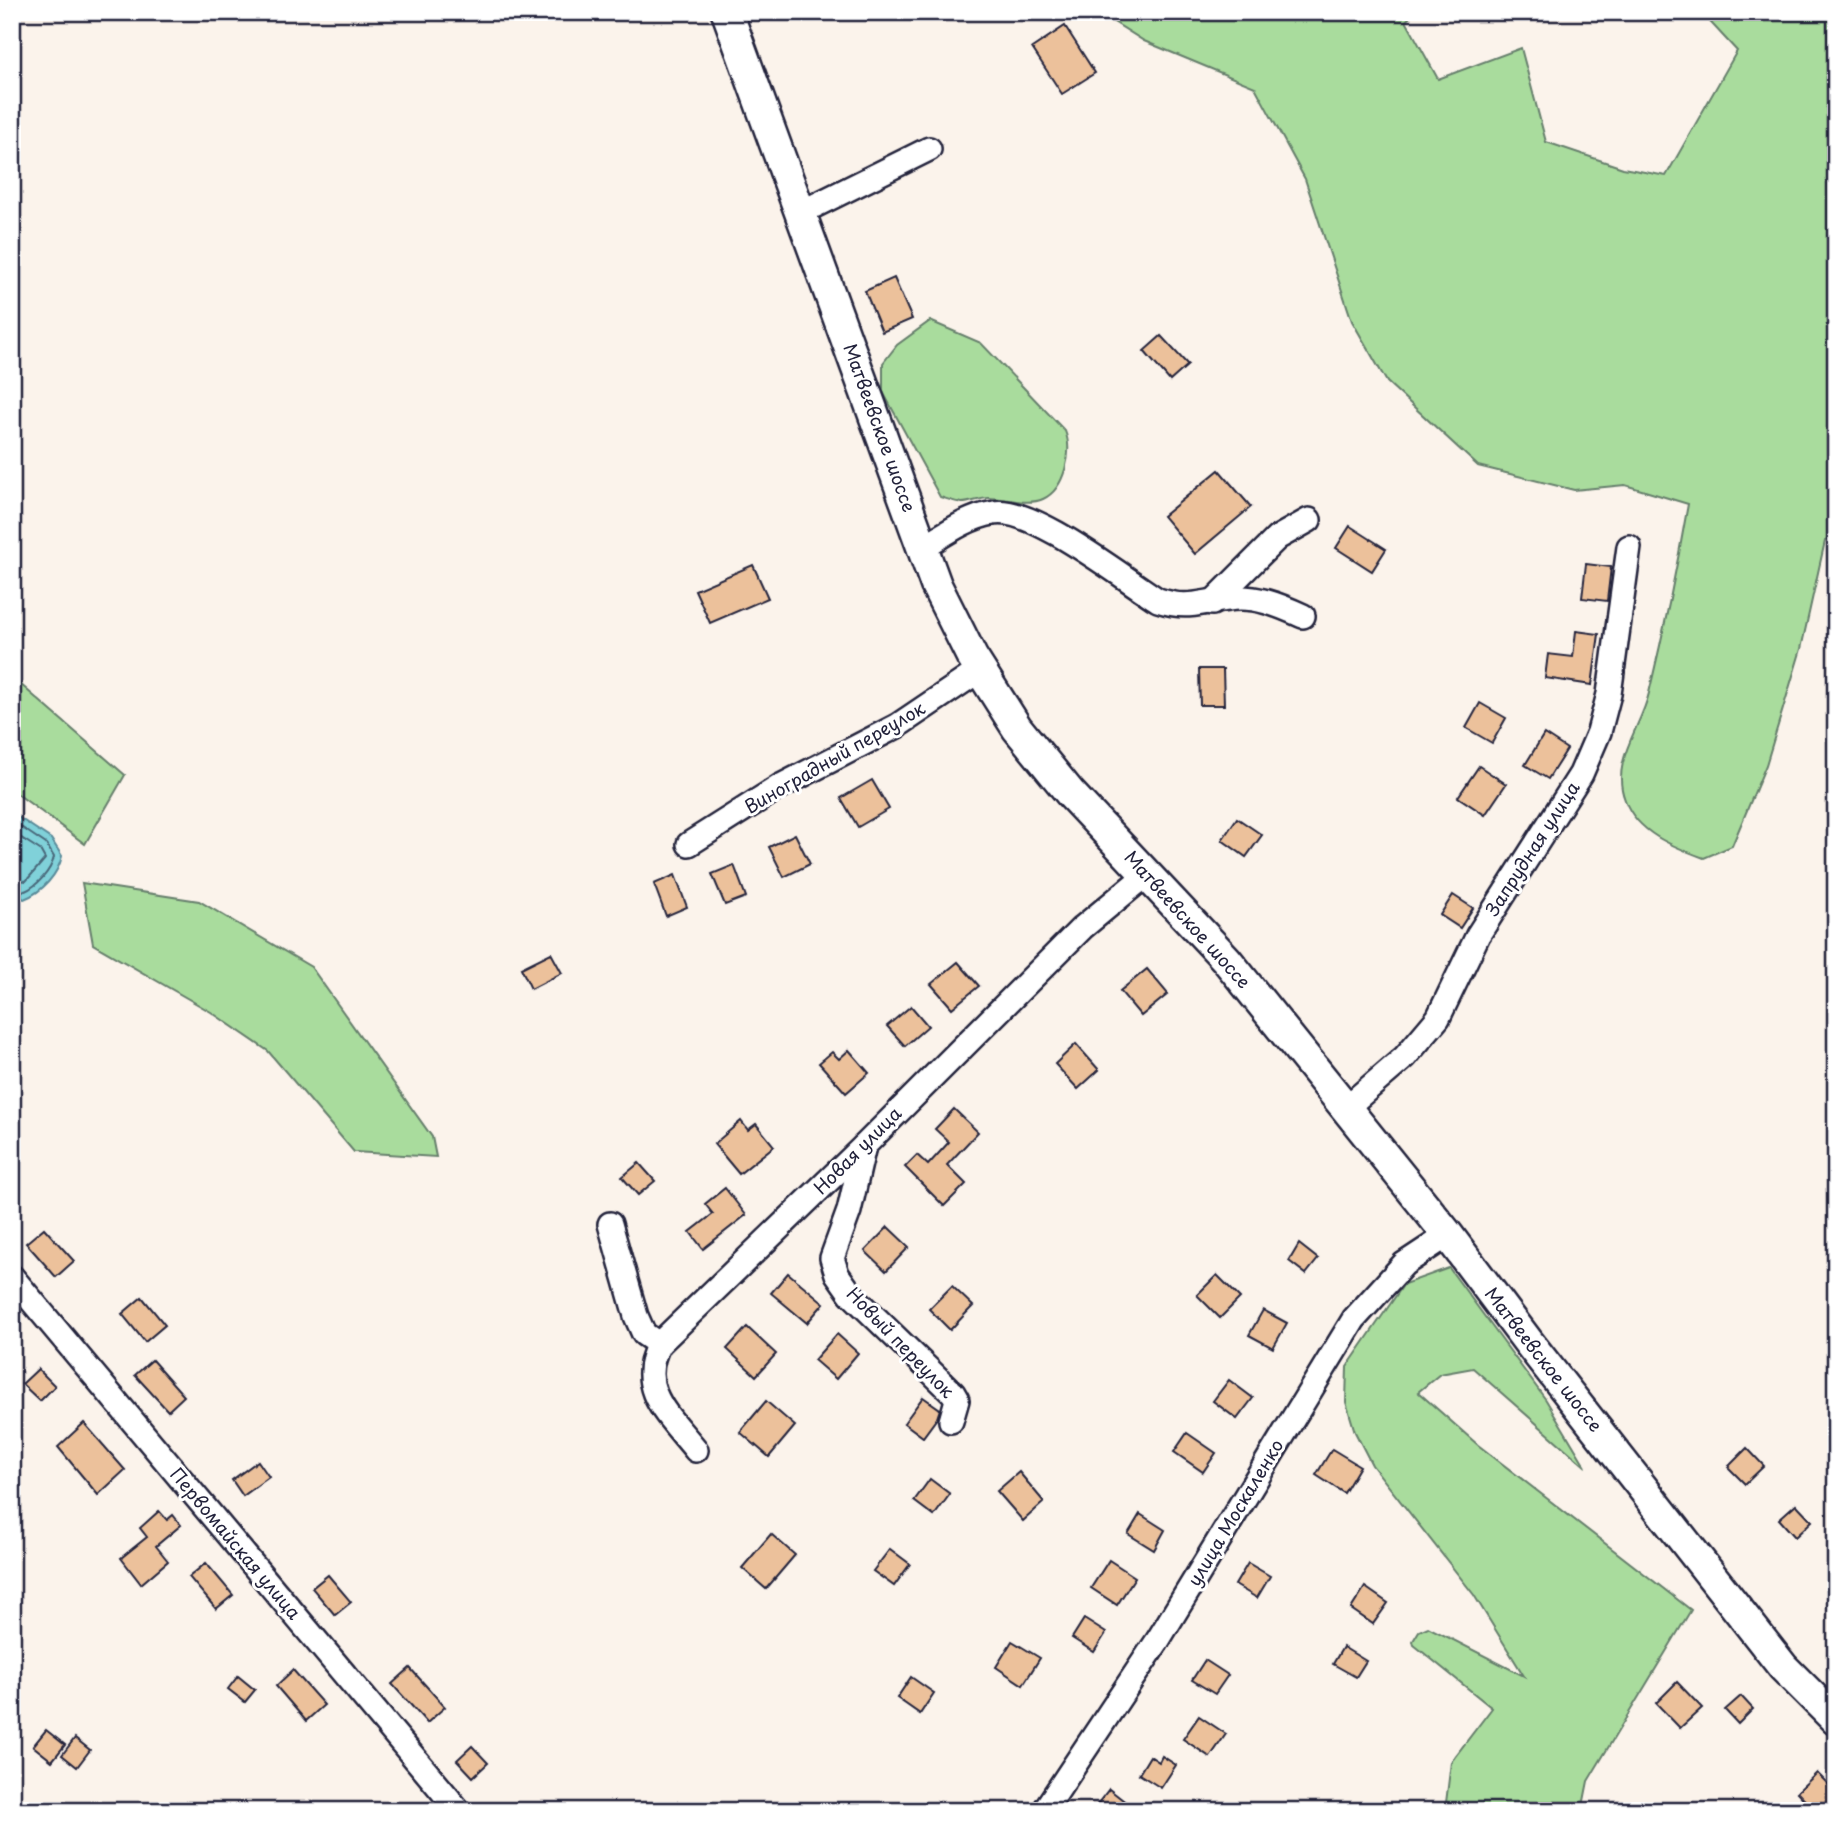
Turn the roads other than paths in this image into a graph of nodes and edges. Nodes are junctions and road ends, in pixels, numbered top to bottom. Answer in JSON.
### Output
{"nodes":[{"id":1,"x":727,"y":12,"type":"edge"},
{"id":2,"x":929,"y":149,"type":"dead end"},
{"id":3,"x":800,"y":213,"type":"junction"},
{"id":4,"x":1310,"y":520,"type":"dead end"},
{"id":5,"x":1629,"y":547,"type":"dead end"},
{"id":6,"x":922,"y":548,"type":"junction"},
{"id":7,"x":1212,"y":603,"type":"junction"},
{"id":8,"x":1303,"y":616,"type":"dead end"},
{"id":9,"x":980,"y":670,"type":"junction"},
{"id":10,"x":689,"y":844,"type":"dead end"},
{"id":11,"x":1146,"y":874,"type":"junction"},
{"id":12,"x":1347,"y":1107,"type":"junction"},
{"id":13,"x":864,"y":1146,"type":"junction"},
{"id":14,"x":610,"y":1224,"type":"dead end"},
{"id":15,"x":1456,"y":1245,"type":"junction"},
{"id":16,"x":12,"y":1277,"type":"edge"},
{"id":17,"x":659,"y":1344,"type":"junction"},
{"id":18,"x":951,"y":1421,"type":"dead end"},
{"id":19,"x":696,"y":1450,"type":"dead end"},
{"id":20,"x":1836,"y":1720,"type":"edge"},
{"id":21,"x":459,"y":1811,"type":"edge"},
{"id":22,"x":1044,"y":1811,"type":"edge"}],
"edges":[{"from":1,"to":3,"type":"main road","name":"Матвеевское шоссе"},
{"from":2,"to":3,"type":"street"},
{"from":3,"to":6,"type":"main road","name":"Матвеевское шоссе"},
{"from":4,"to":7,"type":"street"},
{"from":5,"to":12,"type":"street","name":"Запрудная улица"},
{"from":6,"to":7,"type":"street"},
{"from":6,"to":9,"type":"main road","name":"Матвеевское шоссе"},
{"from":7,"to":8,"type":"street"},
{"from":9,"to":10,"type":"street","name":"Виноградный переулок"},
{"from":9,"to":11,"type":"main road","name":"Матвеевское шоссе"},
{"from":11,"to":12,"type":"main road","name":"Матвеевское шоссе"},
{"from":11,"to":13,"type":"street","name":"Новая улица"},
{"from":12,"to":15,"type":"main road","name":"Матвеевское шоссе"},
{"from":13,"to":17,"type":"street","name":"Новая улица"},
{"from":13,"to":18,"type":"street","name":"Новый переулок"},
{"from":14,"to":17,"type":"street"},
{"from":15,"to":20,"type":"main road","name":"Матвеевское шоссе"},
{"from":15,"to":22,"type":"street","name":"улица Москаленко"},
{"from":16,"to":21,"type":"street","name":"Первомайская улица"},
{"from":17,"to":19,"type":"street","name":"Новая улица"}]}
